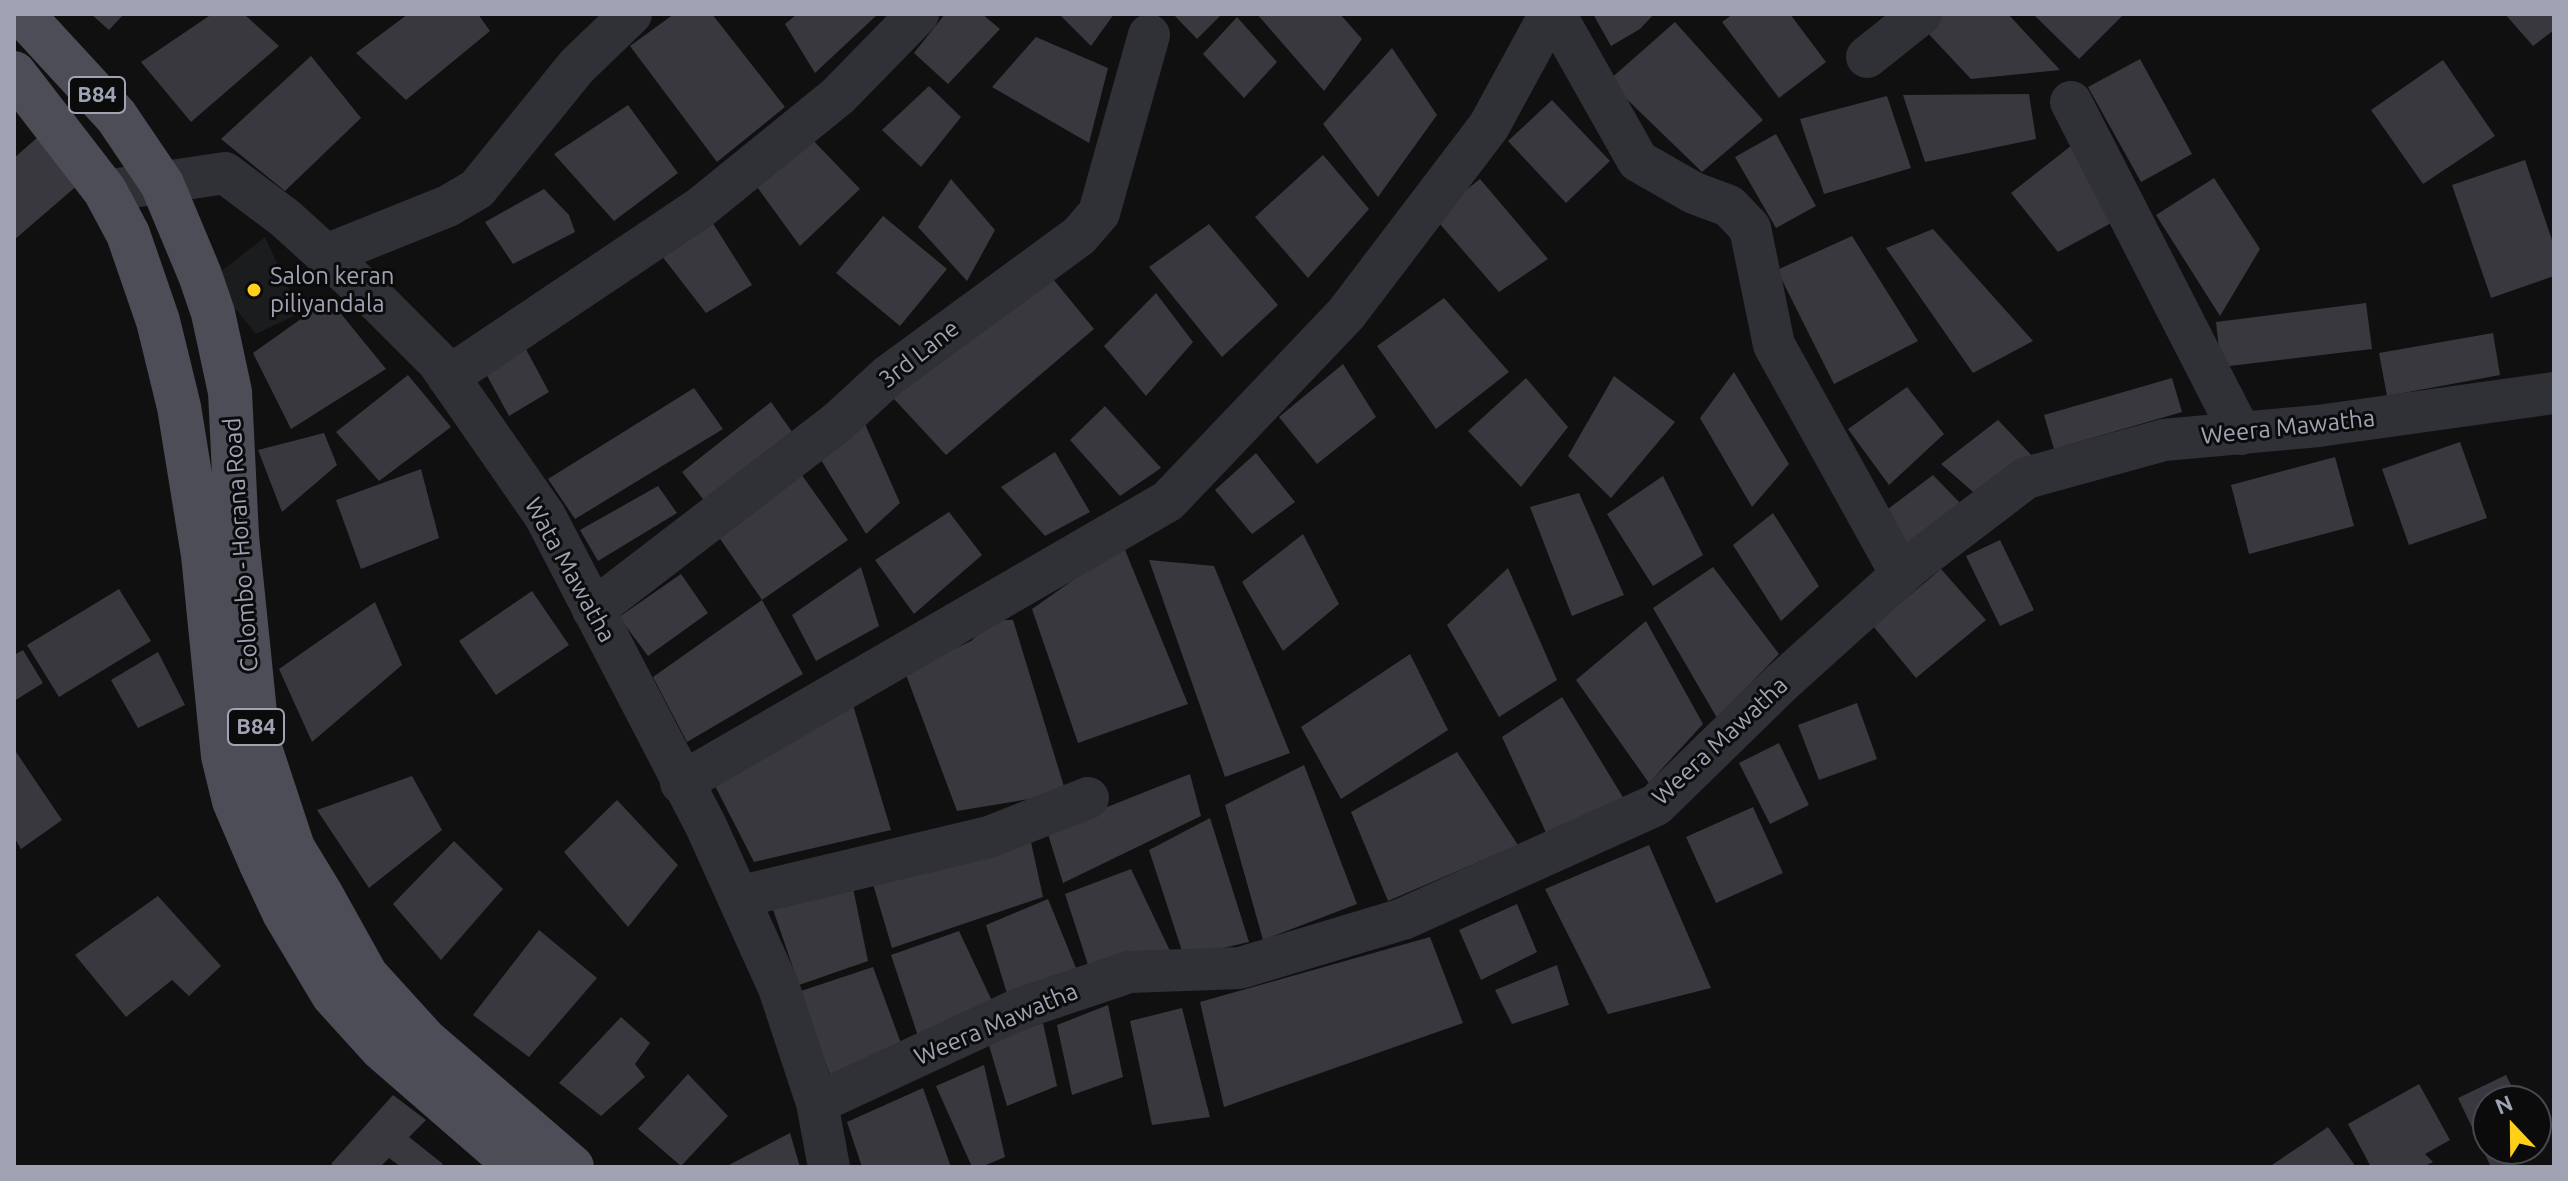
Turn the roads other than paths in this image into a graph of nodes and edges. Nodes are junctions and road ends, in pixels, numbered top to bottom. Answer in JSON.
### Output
{"nodes":[{"id":1,"x":22,"y":14,"type":"edge"},
{"id":2,"x":631,"y":14,"type":"edge"},
{"id":3,"x":918,"y":14,"type":"edge"},
{"id":4,"x":1552,"y":14,"type":"edge"},
{"id":5,"x":1921,"y":14,"type":"edge"},
{"id":6,"x":1149,"y":35,"type":"dead end"},
{"id":7,"x":1867,"y":57,"type":"dead end"},
{"id":8,"x":14,"y":73,"type":"edge"},
{"id":9,"x":2071,"y":102,"type":"dead end"},
{"id":10,"x":162,"y":184,"type":"junction"},
{"id":11,"x":105,"y":191,"type":"junction"},
{"id":12,"x":326,"y":255,"type":"junction"},
{"id":13,"x":448,"y":377,"type":"junction"},
{"id":14,"x":2554,"y":393,"type":"edge"},
{"id":15,"x":2241,"y":434,"type":"junction"},
{"id":16,"x":1901,"y":574,"type":"junction"},
{"id":17,"x":593,"y":610,"type":"junction"},
{"id":18,"x":681,"y":783,"type":"junction"},
{"id":19,"x":1088,"y":798,"type":"dead end"},
{"id":20,"x":738,"y":897,"type":"junction"},
{"id":21,"x":817,"y":1103,"type":"junction"},
{"id":22,"x":518,"y":1167,"type":"edge"},
{"id":23,"x":572,"y":1167,"type":"edge"},
{"id":24,"x":829,"y":1167,"type":"edge"}],
"edges":[{"from":1,"to":10,"type":"main road","name":"Colombo - Horana Road","number":"B84"},
{"from":2,"to":12,"type":"street"},
{"from":3,"to":13,"type":"street"},
{"from":4,"to":16,"type":"street"},
{"from":4,"to":18,"type":"street"},
{"from":5,"to":7,"type":"street"},
{"from":6,"to":17,"type":"street","name":"3rd Lane"},
{"from":8,"to":11,"type":"main road","name":"Colombo - Horana Road","number":"B84"},
{"from":9,"to":15,"type":"street"},
{"from":10,"to":11,"type":"street","name":"Wata Mawatha"},
{"from":10,"to":12,"type":"street","name":"Wata Mawatha"},
{"from":10,"to":23,"type":"main road","name":"Colombo - Horana Road","number":"B84"},
{"from":11,"to":22,"type":"main road","name":"Colombo - Horana Road","number":"B84"},
{"from":12,"to":13,"type":"street","name":"Wata Mawatha"},
{"from":13,"to":17,"type":"street","name":"Wata Mawatha"},
{"from":14,"to":15,"type":"street","name":"Weera Mawatha"},
{"from":15,"to":16,"type":"street","name":"Weera Mawatha"},
{"from":16,"to":21,"type":"street","name":"Weera Mawatha"},
{"from":17,"to":18,"type":"street","name":"Wata Mawatha"},
{"from":18,"to":20,"type":"street","name":"Wata Mawatha"},
{"from":19,"to":20,"type":"street"},
{"from":20,"to":21,"type":"street","name":"Wata Mawatha"},
{"from":21,"to":24,"type":"street","name":"Wata Mawatha"}]}
